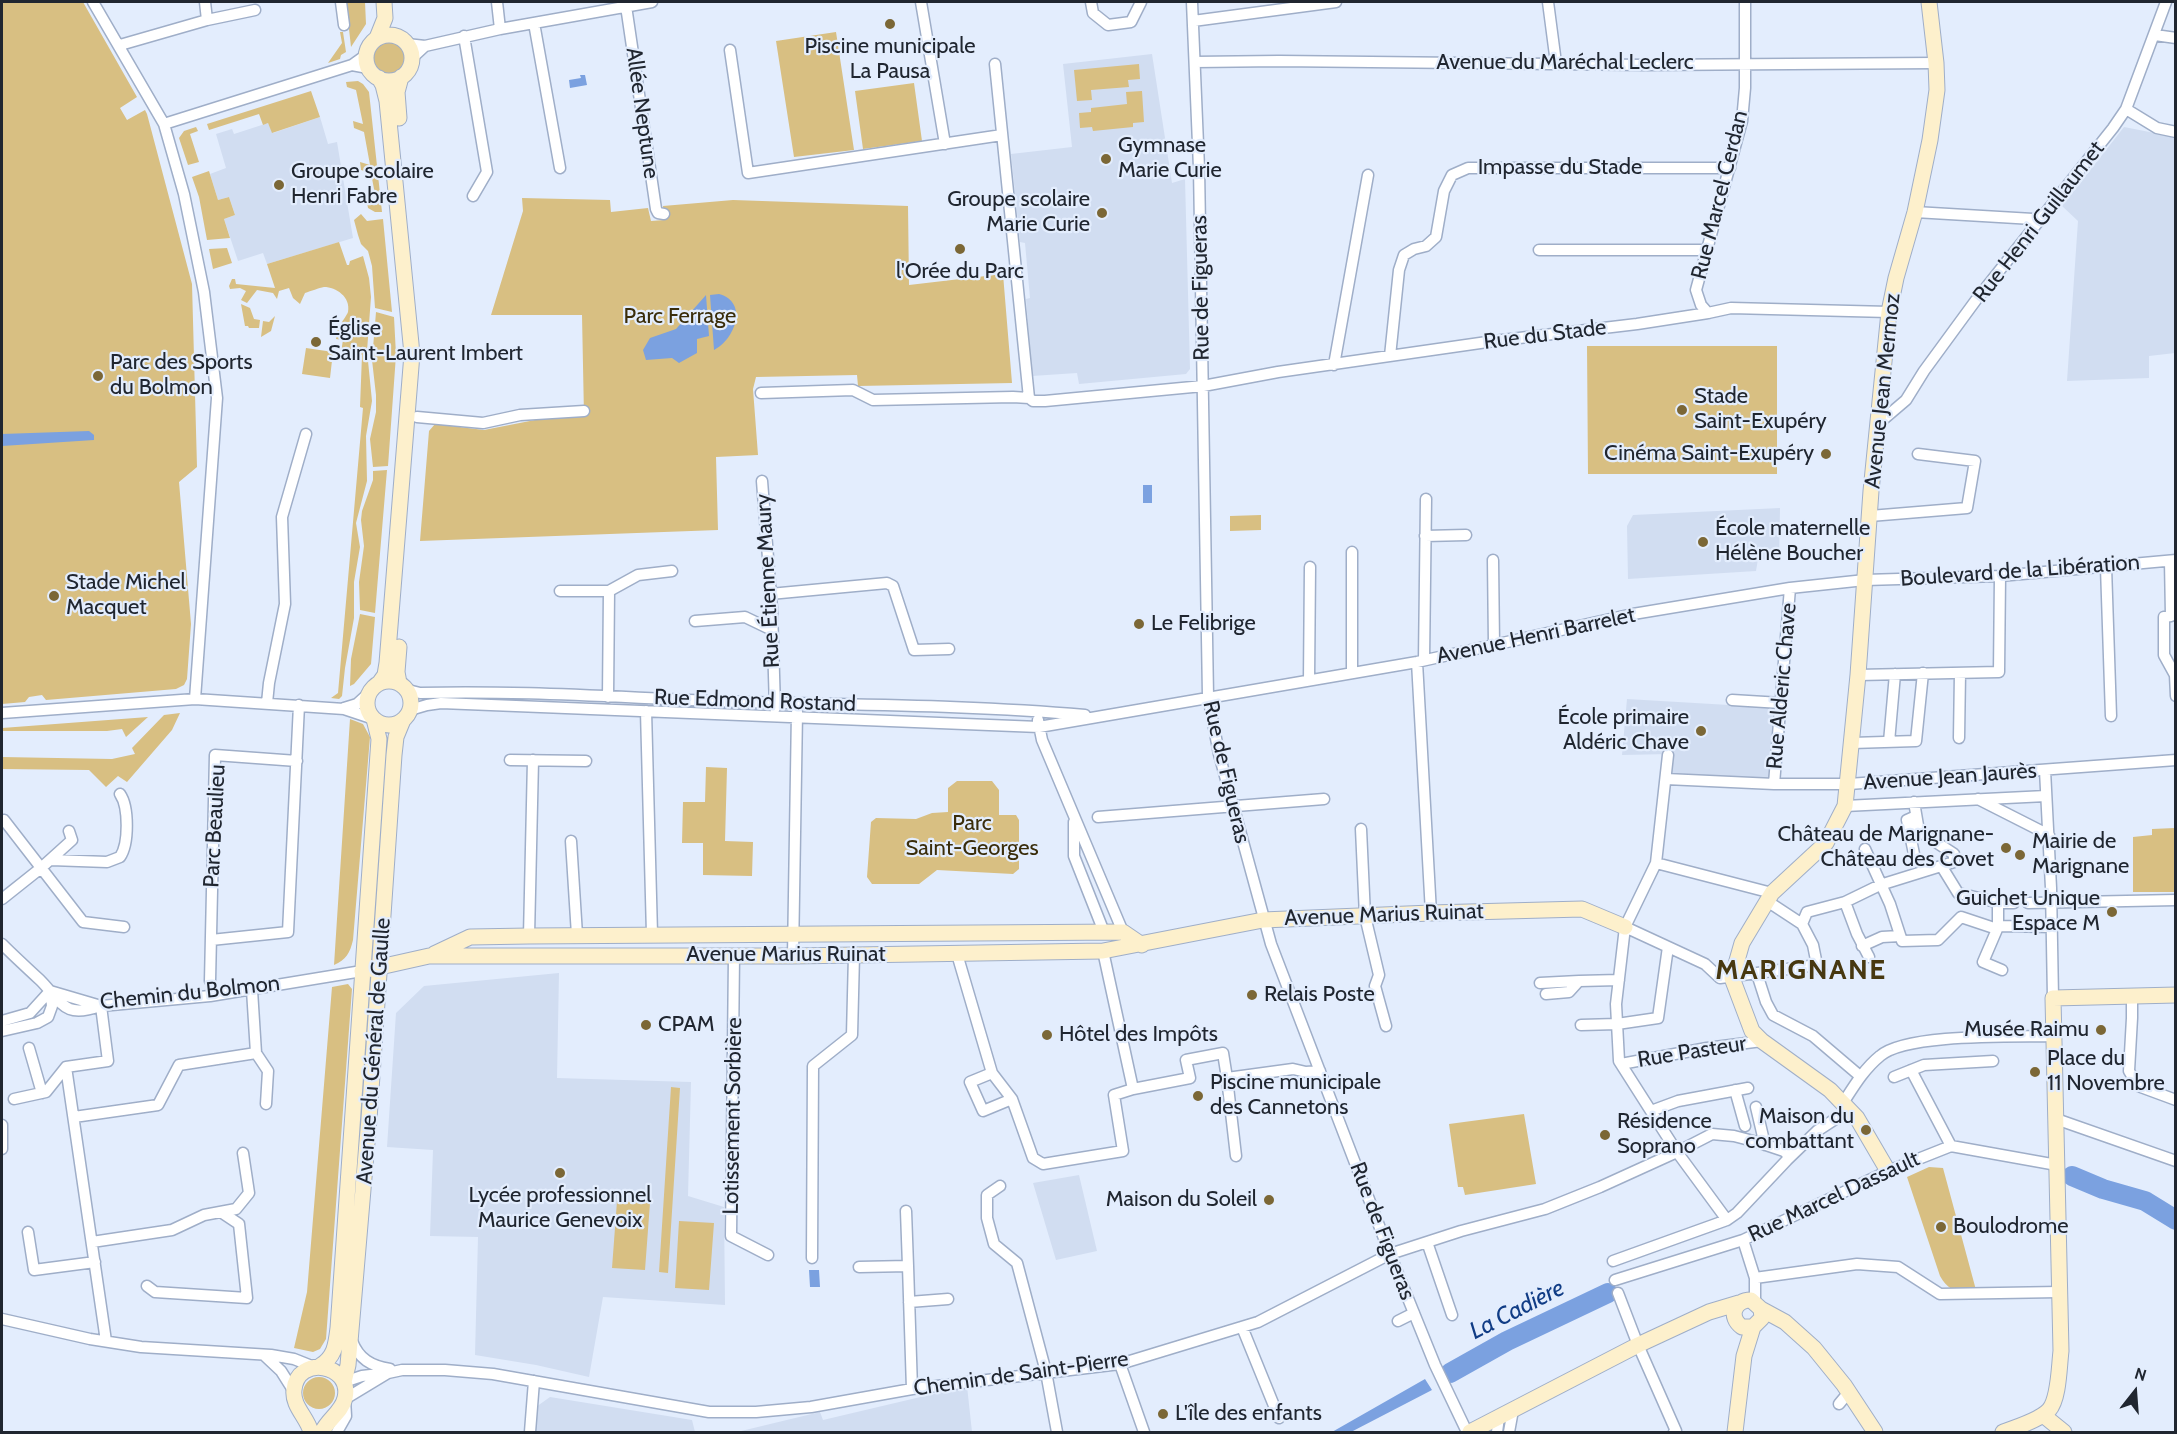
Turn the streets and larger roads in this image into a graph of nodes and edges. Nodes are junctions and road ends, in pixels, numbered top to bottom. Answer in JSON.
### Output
{"nodes":[{"id":1,"x":93,"y":2,"type":"edge"},
{"id":2,"x":205,"y":2,"type":"edge"},
{"id":3,"x":340,"y":2,"type":"edge"},
{"id":4,"x":384,"y":2,"type":"edge"},
{"id":5,"x":497,"y":2,"type":"edge"},
{"id":6,"x":652,"y":2,"type":"edge"},
{"id":7,"x":921,"y":2,"type":"edge"},
{"id":8,"x":1091,"y":2,"type":"edge"},
{"id":9,"x":1141,"y":2,"type":"edge"},
{"id":10,"x":1192,"y":2,"type":"edge"},
{"id":11,"x":1330,"y":2,"type":"edge"},
{"id":12,"x":1548,"y":2,"type":"edge"},
{"id":13,"x":1745,"y":2,"type":"edge"},
{"id":14,"x":1929,"y":2,"type":"edge"},
{"id":15,"x":2166,"y":2,"type":"edge"},
{"id":16,"x":626,"y":6,"type":"junction"},
{"id":17,"x":255,"y":10,"type":"dead end"},
{"id":18,"x":385,"y":18,"type":"junction"},
{"id":19,"x":207,"y":20,"type":"junction"},
{"id":20,"x":1193,"y":21,"type":"junction"},
{"id":21,"x":534,"y":23,"type":"junction"},
{"id":22,"x":344,"y":25,"type":"dead end"},
{"id":23,"x":500,"y":28,"type":"junction"},
{"id":24,"x":2155,"y":35,"type":"junction"},
{"id":25,"x":464,"y":36,"type":"junction"},
{"id":26,"x":377,"y":38,"type":"junction"},
{"id":27,"x":2175,"y":38,"type":"edge"},
{"id":28,"x":120,"y":45,"type":"junction"},
{"id":29,"x":405,"y":46,"type":"junction"},
{"id":30,"x":730,"y":50,"type":"dead end"},
{"id":31,"x":1195,"y":62,"type":"junction"},
{"id":32,"x":1556,"y":63,"type":"junction"},
{"id":33,"x":1936,"y":63,"type":"junction"},
{"id":34,"x":995,"y":64,"type":"dead end"},
{"id":35,"x":1746,"y":64,"type":"junction"},
{"id":36,"x":371,"y":67,"type":"junction"},
{"id":37,"x":401,"y":77,"type":"junction"},
{"id":38,"x":2126,"y":109,"type":"junction"},
{"id":39,"x":164,"y":124,"type":"junction"},
{"id":40,"x":2175,"y":132,"type":"edge"},
{"id":41,"x":1002,"y":135,"type":"junction"},
{"id":42,"x":945,"y":144,"type":"junction"},
{"id":43,"x":560,"y":168,"type":"dead end"},
{"id":44,"x":1730,"y":168,"type":"junction"},
{"id":45,"x":1368,"y":175,"type":"dead end"},
{"id":46,"x":473,"y":196,"type":"dead end"},
{"id":47,"x":1915,"y":212,"type":"junction"},
{"id":48,"x":664,"y":214,"type":"dead end"},
{"id":49,"x":2033,"y":219,"type":"dead end"},
{"id":50,"x":1539,"y":250,"type":"dead end"},
{"id":51,"x":1706,"y":250,"type":"junction"},
{"id":52,"x":1889,"y":312,"type":"junction"},
{"id":53,"x":1708,"y":313,"type":"junction"},
{"id":54,"x":1390,"y":356,"type":"junction"},
{"id":55,"x":1334,"y":365,"type":"junction"},
{"id":56,"x":1203,"y":386,"type":"junction"},
{"id":57,"x":761,"y":393,"type":"dead end"},
{"id":58,"x":1029,"y":398,"type":"junction"},
{"id":59,"x":584,"y":411,"type":"dead end"},
{"id":60,"x":417,"y":417,"type":"junction"},
{"id":61,"x":1879,"y":423,"type":"junction"},
{"id":62,"x":306,"y":434,"type":"dead end"},
{"id":63,"x":1918,"y":454,"type":"dead end"},
{"id":64,"x":762,"y":481,"type":"dead end"},
{"id":65,"x":1426,"y":499,"type":"dead end"},
{"id":66,"x":1870,"y":516,"type":"junction"},
{"id":67,"x":1466,"y":535,"type":"dead end"},
{"id":68,"x":1425,"y":536,"type":"junction"},
{"id":69,"x":1352,"y":552,"type":"dead end"},
{"id":70,"x":1493,"y":560,"type":"dead end"},
{"id":71,"x":2173,"y":560,"type":"edge"},
{"id":72,"x":1311,"y":567,"type":"dead end"},
{"id":73,"x":2106,"y":567,"type":"junction"},
{"id":74,"x":672,"y":571,"type":"dead end"},
{"id":75,"x":2000,"y":576,"type":"junction"},
{"id":76,"x":1865,"y":580,"type":"junction"},
{"id":77,"x":1790,"y":588,"type":"junction"},
{"id":78,"x":560,"y":591,"type":"dead end"},
{"id":79,"x":609,"y":591,"type":"junction"},
{"id":80,"x":770,"y":594,"type":"junction"},
{"id":81,"x":695,"y":621,"type":"dead end"},
{"id":82,"x":772,"y":630,"type":"junction"},
{"id":83,"x":1494,"y":645,"type":"junction"},
{"id":84,"x":949,"y":649,"type":"dead end"},
{"id":85,"x":1420,"y":661,"type":"junction"},
{"id":86,"x":1352,"y":673,"type":"junction"},
{"id":87,"x":1923,"y":673,"type":"junction"},
{"id":88,"x":1960,"y":673,"type":"junction"},
{"id":89,"x":1895,"y":674,"type":"junction"},
{"id":90,"x":1858,"y":675,"type":"junction"},
{"id":91,"x":1309,"y":680,"type":"junction"},
{"id":92,"x":404,"y":686,"type":"junction"},
{"id":93,"x":374,"y":687,"type":"junction"},
{"id":94,"x":1208,"y":696,"type":"junction"},
{"id":95,"x":2175,"y":696,"type":"edge"},
{"id":96,"x":608,"y":697,"type":"junction"},
{"id":97,"x":195,"y":699,"type":"junction"},
{"id":98,"x":1732,"y":700,"type":"dead end"},
{"id":99,"x":775,"y":702,"type":"junction"},
{"id":100,"x":797,"y":702,"type":"junction"},
{"id":101,"x":267,"y":703,"type":"junction"},
{"id":102,"x":1781,"y":703,"type":"junction"},
{"id":103,"x":299,"y":705,"type":"junction"},
{"id":104,"x":83,"y":708,"type":"junction"},
{"id":105,"x":344,"y":709,"type":"junction"},
{"id":106,"x":646,"y":711,"type":"junction"},
{"id":107,"x":1036,"y":711,"type":"junction"},
{"id":108,"x":2,"y":713,"type":"edge"},
{"id":109,"x":407,"y":715,"type":"junction"},
{"id":110,"x":775,"y":716,"type":"junction"},
{"id":111,"x":1103,"y":716,"type":"junction"},
{"id":112,"x":2111,"y":716,"type":"dead end"},
{"id":113,"x":797,"y":717,"type":"junction"},
{"id":114,"x":2,"y":719,"type":"edge"},
{"id":115,"x":374,"y":719,"type":"junction"},
{"id":116,"x":1039,"y":727,"type":"junction"},
{"id":117,"x":1959,"y":738,"type":"dead end"},
{"id":118,"x":1889,"y":742,"type":"junction"},
{"id":119,"x":1852,"y":743,"type":"junction"},
{"id":120,"x":1668,"y":755,"type":"dead end"},
{"id":121,"x":297,"y":760,"type":"junction"},
{"id":122,"x":510,"y":760,"type":"dead end"},
{"id":123,"x":533,"y":760,"type":"junction"},
{"id":124,"x":2175,"y":760,"type":"edge"},
{"id":125,"x":586,"y":761,"type":"dead end"},
{"id":126,"x":2045,"y":770,"type":"junction"},
{"id":127,"x":1666,"y":779,"type":"junction"},
{"id":128,"x":1774,"y":783,"type":"junction"},
{"id":129,"x":1849,"y":784,"type":"junction"},
{"id":130,"x":120,"y":794,"type":"dead end"},
{"id":131,"x":2046,"y":796,"type":"junction"},
{"id":132,"x":1978,"y":798,"type":"junction"},
{"id":133,"x":1324,"y":799,"type":"dead end"},
{"id":134,"x":1914,"y":802,"type":"junction"},
{"id":135,"x":1845,"y":806,"type":"junction"},
{"id":136,"x":1233,"y":807,"type":"junction"},
{"id":137,"x":1074,"y":816,"type":"junction"},
{"id":138,"x":1916,"y":816,"type":"junction"},
{"id":139,"x":1098,"y":817,"type":"dead end"},
{"id":140,"x":4,"y":820,"type":"dead end"},
{"id":141,"x":1361,"y":829,"type":"dead end"},
{"id":142,"x":69,"y":831,"type":"dead end"},
{"id":143,"x":2049,"y":835,"type":"junction"},
{"id":144,"x":571,"y":841,"type":"dead end"},
{"id":145,"x":1865,"y":849,"type":"dead end"},
{"id":146,"x":1914,"y":855,"type":"dead end"},
{"id":147,"x":51,"y":860,"type":"junction"},
{"id":148,"x":1656,"y":863,"type":"junction"},
{"id":149,"x":1942,"y":867,"type":"junction"},
{"id":150,"x":41,"y":868,"type":"junction"},
{"id":151,"x":1880,"y":885,"type":"junction"},
{"id":152,"x":1769,"y":897,"type":"junction"},
{"id":153,"x":2,"y":899,"type":"edge"},
{"id":154,"x":2175,"y":900,"type":"edge"},
{"id":155,"x":1845,"y":902,"type":"junction"},
{"id":156,"x":1998,"y":902,"type":"junction"},
{"id":157,"x":2051,"y":902,"type":"junction"},
{"id":158,"x":2014,"y":903,"type":"dead end"},
{"id":159,"x":2028,"y":903,"type":"dead end"},
{"id":160,"x":1431,"y":913,"type":"junction"},
{"id":161,"x":1365,"y":916,"type":"junction"},
{"id":162,"x":1263,"y":920,"type":"junction"},
{"id":163,"x":1802,"y":924,"type":"junction"},
{"id":164,"x":124,"y":927,"type":"dead end"},
{"id":165,"x":1625,"y":927,"type":"junction"},
{"id":166,"x":1998,"y":927,"type":"junction"},
{"id":167,"x":2052,"y":927,"type":"junction"},
{"id":168,"x":1104,"y":932,"type":"junction"},
{"id":169,"x":1123,"y":932,"type":"junction"},
{"id":170,"x":652,"y":934,"type":"junction"},
{"id":171,"x":793,"y":934,"type":"junction"},
{"id":172,"x":577,"y":935,"type":"junction"},
{"id":173,"x":529,"y":936,"type":"junction"},
{"id":174,"x":1901,"y":938,"type":"junction"},
{"id":175,"x":211,"y":940,"type":"junction"},
{"id":176,"x":2,"y":944,"type":"edge"},
{"id":177,"x":1142,"y":945,"type":"junction"},
{"id":178,"x":1862,"y":946,"type":"junction"},
{"id":179,"x":1668,"y":947,"type":"junction"},
{"id":180,"x":1103,"y":951,"type":"junction"},
{"id":181,"x":957,"y":954,"type":"junction"},
{"id":182,"x":734,"y":955,"type":"junction"},
{"id":183,"x":854,"y":955,"type":"junction"},
{"id":184,"x":429,"y":956,"type":"junction"},
{"id":185,"x":793,"y":956,"type":"junction"},
{"id":186,"x":1869,"y":957,"type":"dead end"},
{"id":187,"x":380,"y":967,"type":"junction"},
{"id":188,"x":2002,"y":970,"type":"dead end"},
{"id":189,"x":362,"y":971,"type":"junction"},
{"id":190,"x":1757,"y":975,"type":"junction"},
{"id":191,"x":1732,"y":978,"type":"junction"},
{"id":192,"x":1619,"y":980,"type":"junction"},
{"id":193,"x":210,"y":981,"type":"dead end"},
{"id":194,"x":1580,"y":981,"type":"junction"},
{"id":195,"x":1540,"y":983,"type":"dead end"},
{"id":196,"x":252,"y":990,"type":"junction"},
{"id":197,"x":50,"y":991,"type":"junction"},
{"id":198,"x":1546,"y":994,"type":"dead end"},
{"id":199,"x":2175,"y":995,"type":"edge"},
{"id":200,"x":2132,"y":997,"type":"junction"},
{"id":201,"x":2054,"y":998,"type":"junction"},
{"id":202,"x":101,"y":1006,"type":"junction"},
{"id":203,"x":81,"y":1011,"type":"junction"},
{"id":204,"x":48,"y":1017,"type":"junction"},
{"id":205,"x":2,"y":1021,"type":"edge"},
{"id":206,"x":1617,"y":1024,"type":"junction"},
{"id":207,"x":1581,"y":1025,"type":"dead end"},
{"id":208,"x":1386,"y":1026,"type":"dead end"},
{"id":209,"x":2,"y":1031,"type":"edge"},
{"id":210,"x":2053,"y":1036,"type":"junction"},
{"id":211,"x":1762,"y":1041,"type":"junction"},
{"id":212,"x":29,"y":1048,"type":"dead end"},
{"id":213,"x":256,"y":1053,"type":"junction"},
{"id":214,"x":1993,"y":1061,"type":"dead end"},
{"id":215,"x":1621,"y":1064,"type":"junction"},
{"id":216,"x":66,"y":1067,"type":"junction"},
{"id":217,"x":1911,"y":1070,"type":"junction"},
{"id":218,"x":1320,"y":1071,"type":"junction"},
{"id":219,"x":992,"y":1073,"type":"junction"},
{"id":220,"x":1860,"y":1076,"type":"junction"},
{"id":221,"x":1894,"y":1077,"type":"dead end"},
{"id":222,"x":1227,"y":1078,"type":"junction"},
{"id":223,"x":1748,"y":1088,"type":"dead end"},
{"id":224,"x":1133,"y":1089,"type":"junction"},
{"id":225,"x":1735,"y":1090,"type":"junction"},
{"id":226,"x":42,"y":1093,"type":"junction"},
{"id":227,"x":14,"y":1099,"type":"dead end"},
{"id":228,"x":1012,"y":1099,"type":"junction"},
{"id":229,"x":2175,"y":1100,"type":"edge"},
{"id":230,"x":266,"y":1104,"type":"dead end"},
{"id":231,"x":1846,"y":1106,"type":"junction"},
{"id":232,"x":1756,"y":1107,"type":"dead end"},
{"id":233,"x":1651,"y":1111,"type":"junction"},
{"id":234,"x":74,"y":1117,"type":"junction"},
{"id":235,"x":2056,"y":1119,"type":"junction"},
{"id":236,"x":2,"y":1125,"type":"edge"},
{"id":237,"x":1745,"y":1126,"type":"dead end"},
{"id":238,"x":1761,"y":1144,"type":"junction"},
{"id":239,"x":1951,"y":1146,"type":"junction"},
{"id":240,"x":2,"y":1149,"type":"edge"},
{"id":241,"x":1677,"y":1152,"type":"junction"},
{"id":242,"x":243,"y":1153,"type":"dead end"},
{"id":243,"x":1236,"y":1156,"type":"dead end"},
{"id":244,"x":1790,"y":1157,"type":"junction"},
{"id":245,"x":2175,"y":1161,"type":"edge"},
{"id":246,"x":2057,"y":1165,"type":"junction"},
{"id":247,"x":1888,"y":1171,"type":"junction"},
{"id":248,"x":1000,"y":1186,"type":"dead end"},
{"id":249,"x":906,"y":1211,"type":"dead end"},
{"id":250,"x":221,"y":1212,"type":"junction"},
{"id":251,"x":1727,"y":1220,"type":"junction"},
{"id":252,"x":28,"y":1232,"type":"dead end"},
{"id":253,"x":1743,"y":1240,"type":"junction"},
{"id":254,"x":92,"y":1242,"type":"junction"},
{"id":255,"x":1427,"y":1242,"type":"junction"},
{"id":256,"x":1390,"y":1254,"type":"junction"},
{"id":257,"x":768,"y":1255,"type":"dead end"},
{"id":258,"x":812,"y":1258,"type":"dead end"},
{"id":259,"x":1613,"y":1261,"type":"dead end"},
{"id":260,"x":95,"y":1262,"type":"junction"},
{"id":261,"x":908,"y":1266,"type":"junction"},
{"id":262,"x":859,"y":1267,"type":"dead end"},
{"id":263,"x":1755,"y":1278,"type":"junction"},
{"id":264,"x":1615,"y":1280,"type":"dead end"},
{"id":265,"x":147,"y":1286,"type":"dead end"},
{"id":266,"x":2059,"y":1292,"type":"junction"},
{"id":267,"x":1618,"y":1293,"type":"dead end"},
{"id":268,"x":948,"y":1299,"type":"dead end"},
{"id":269,"x":909,"y":1302,"type":"junction"},
{"id":270,"x":1414,"y":1313,"type":"junction"},
{"id":271,"x":1452,"y":1314,"type":"dead end"},
{"id":272,"x":1749,"y":1316,"type":"junction"},
{"id":273,"x":2,"y":1319,"type":"edge"},
{"id":274,"x":1398,"y":1322,"type":"dead end"},
{"id":275,"x":1242,"y":1327,"type":"junction"},
{"id":276,"x":351,"y":1339,"type":"junction"},
{"id":277,"x":106,"y":1341,"type":"junction"},
{"id":278,"x":1638,"y":1345,"type":"junction"},
{"id":279,"x":264,"y":1355,"type":"junction"},
{"id":280,"x":1120,"y":1364,"type":"junction"},
{"id":281,"x":317,"y":1367,"type":"junction"},
{"id":282,"x":402,"y":1370,"type":"junction"},
{"id":283,"x":388,"y":1372,"type":"junction"},
{"id":284,"x":1046,"y":1372,"type":"junction"},
{"id":285,"x":534,"y":1381,"type":"junction"},
{"id":286,"x":344,"y":1382,"type":"junction"},
{"id":287,"x":912,"y":1389,"type":"junction"},
{"id":288,"x":293,"y":1390,"type":"junction"},
{"id":289,"x":345,"y":1399,"type":"junction"},
{"id":290,"x":303,"y":1413,"type":"junction"},
{"id":291,"x":2043,"y":1415,"type":"junction"},
{"id":292,"x":333,"y":1416,"type":"junction"},
{"id":293,"x":1279,"y":1418,"type":"dead end"},
{"id":294,"x":1503,"y":1420,"type":"edge"},
{"id":295,"x":1875,"y":1431,"type":"edge"},
{"id":296,"x":311,"y":1432,"type":"edge"},
{"id":297,"x":322,"y":1432,"type":"edge"},
{"id":298,"x":337,"y":1432,"type":"edge"},
{"id":299,"x":530,"y":1432,"type":"edge"},
{"id":300,"x":1057,"y":1432,"type":"edge"},
{"id":301,"x":1144,"y":1432,"type":"edge"},
{"id":302,"x":1468,"y":1432,"type":"edge"},
{"id":303,"x":1509,"y":1432,"type":"edge"},
{"id":304,"x":1674,"y":1432,"type":"edge"},
{"id":305,"x":1735,"y":1432,"type":"edge"},
{"id":306,"x":2003,"y":1432,"type":"edge"},
{"id":307,"x":2064,"y":1432,"type":"edge"}],
"edges":[{"from":1,"to":28,"type":"street"},
{"from":2,"to":19,"type":"street"},
{"from":3,"to":22,"type":"street"},
{"from":4,"to":18,"type":"street"},
{"from":5,"to":23,"type":"street"},
{"from":6,"to":16,"type":"street"},
{"from":7,"to":42,"type":"street"},
{"from":8,"to":9,"type":"street"},
{"from":10,"to":20,"type":"street","name":"Rue de Figueras"},
{"from":11,"to":20,"type":"street"},
{"from":12,"to":32,"type":"street"},
{"from":13,"to":35,"type":"street","name":"Rue Marcel Cerdan"},
{"from":14,"to":33,"type":"street","name":"Avenue Jean Mermoz"},
{"from":15,"to":24,"type":"street","name":"Rue Henri Guillaumet"},
{"from":16,"to":21,"type":"street"},
{"from":16,"to":48,"type":"street","name":"Allée Neptune"},
{"from":17,"to":19,"type":"street"},
{"from":18,"to":26,"type":"street"},
{"from":18,"to":29,"type":"street"},
{"from":19,"to":28,"type":"street"},
{"from":20,"to":31,"type":"street","name":"Rue de Figueras"},
{"from":21,"to":23,"type":"street"},
{"from":21,"to":43,"type":"street"},
{"from":23,"to":25,"type":"street"},
{"from":24,"to":27,"type":"street"},
{"from":24,"to":38,"type":"street","name":"Rue Henri Guillaumet"},
{"from":25,"to":29,"type":"street"},
{"from":25,"to":46,"type":"street"},
{"from":26,"to":29,"type":"street"},
{"from":26,"to":36,"type":"street"},
{"from":28,"to":39,"type":"street"},
{"from":29,"to":37,"type":"street"},
{"from":30,"to":42,"type":"street"},
{"from":31,"to":32,"type":"street","name":"Avenue du Maréchal Leclerc"},
{"from":31,"to":56,"type":"street","name":"Rue de Figueras"},
{"from":32,"to":35,"type":"street","name":"Avenue du Maréchal Leclerc"},
{"from":33,"to":35,"type":"street","name":"Avenue du Maréchal Leclerc"},
{"from":33,"to":47,"type":"street","name":"Avenue Jean Mermoz"},
{"from":34,"to":41,"type":"street"},
{"from":35,"to":44,"type":"street","name":"Rue Marcel Cerdan"},
{"from":36,"to":37,"type":"street"},
{"from":36,"to":39,"type":"street"},
{"from":36,"to":93,"type":"street"},
{"from":37,"to":60,"type":"street"},
{"from":38,"to":40,"type":"street"},
{"from":38,"to":61,"type":"street","name":"Rue Henri Guillaumet"},
{"from":39,"to":97,"type":"street"},
{"from":41,"to":42,"type":"street"},
{"from":41,"to":58,"type":"street"},
{"from":44,"to":51,"type":"street","name":"Rue Marcel Cerdan"},
{"from":44,"to":54,"type":"street","name":"Impasse du Stade"},
{"from":45,"to":55,"type":"street"},
{"from":47,"to":49,"type":"street"},
{"from":47,"to":52,"type":"street","name":"Avenue Jean Mermoz"},
{"from":50,"to":51,"type":"street"},
{"from":51,"to":53,"type":"street","name":"Rue Marcel Cerdan"},
{"from":52,"to":53,"type":"street","name":"Rue du Stade"},
{"from":52,"to":61,"type":"street","name":"Avenue Jean Mermoz"},
{"from":53,"to":54,"type":"street","name":"Rue du Stade"},
{"from":54,"to":55,"type":"street","name":"Rue du Stade"},
{"from":55,"to":56,"type":"street","name":"Rue du Stade"},
{"from":56,"to":58,"type":"street","name":"Rue du Stade"},
{"from":56,"to":94,"type":"street","name":"Rue de Figueras"},
{"from":57,"to":58,"type":"street","name":"Rue du Stade"},
{"from":59,"to":60,"type":"street"},
{"from":60,"to":92,"type":"street"},
{"from":61,"to":66,"type":"street","name":"Avenue Jean Mermoz"},
{"from":62,"to":101,"type":"street"},
{"from":63,"to":66,"type":"street"},
{"from":64,"to":80,"type":"street","name":"Rue Étienne Maury"},
{"from":65,"to":68,"type":"street"},
{"from":66,"to":76,"type":"street","name":"Avenue Jean Mermoz"},
{"from":67,"to":68,"type":"street"},
{"from":68,"to":85,"type":"street"},
{"from":69,"to":86,"type":"street"},
{"from":70,"to":83,"type":"street"},
{"from":71,"to":73,"type":"street","name":"Boulevard de la Libération"},
{"from":71,"to":95,"type":"street"},
{"from":72,"to":91,"type":"street"},
{"from":73,"to":75,"type":"street","name":"Boulevard de la Libération"},
{"from":73,"to":112,"type":"street"},
{"from":74,"to":79,"type":"street"},
{"from":75,"to":76,"type":"street","name":"Boulevard de la Libération"},
{"from":75,"to":88,"type":"street"},
{"from":76,"to":77,"type":"street","name":"Avenue Henri Barrelet"},
{"from":76,"to":90,"type":"street","name":"Avenue Jean Mermoz"},
{"from":77,"to":83,"type":"street","name":"Avenue Henri Barrelet"},
{"from":77,"to":102,"type":"street","name":"Rue Alderic Chave"},
{"from":78,"to":79,"type":"street"},
{"from":79,"to":96,"type":"street"},
{"from":80,"to":82,"type":"street","name":"Rue Étienne Maury"},
{"from":80,"to":84,"type":"street"},
{"from":81,"to":82,"type":"street"},
{"from":82,"to":99,"type":"street","name":"Rue Étienne Maury"},
{"from":83,"to":85,"type":"street","name":"Avenue Henri Barrelet"},
{"from":85,"to":86,"type":"street","name":"Avenue Henri Barrelet"},
{"from":85,"to":160,"type":"street"},
{"from":86,"to":91,"type":"street","name":"Avenue Henri Barrelet"},
{"from":87,"to":88,"type":"street"},
{"from":87,"to":89,"type":"street"},
{"from":87,"to":118,"type":"street"},
{"from":88,"to":117,"type":"street"},
{"from":89,"to":90,"type":"street"},
{"from":89,"to":118,"type":"street"},
{"from":90,"to":119,"type":"street","name":"Avenue Jean Mermoz"},
{"from":91,"to":94,"type":"street","name":"Avenue Henri Barrelet"},
{"from":92,"to":93,"type":"street"},
{"from":92,"to":96,"type":"street","name":"Rue Edmond Rostand"},
{"from":92,"to":109,"type":"street"},
{"from":93,"to":105,"type":"street"},
{"from":93,"to":115,"type":"street"},
{"from":94,"to":111,"type":"street","name":"Rue Edmond Rostand"},
{"from":94,"to":136,"type":"street","name":"Rue de Figueras"},
{"from":96,"to":99,"type":"street","name":"Rue Edmond Rostand"},
{"from":97,"to":101,"type":"street"},
{"from":97,"to":104,"type":"street"},
{"from":98,"to":102,"type":"street"},
{"from":99,"to":100,"type":"street","name":"Rue Edmond Rostand"},
{"from":99,"to":110,"type":"street","name":"Rue Étienne Maury"},
{"from":100,"to":107,"type":"street","name":"Rue Edmond Rostand"},
{"from":100,"to":113,"type":"street"},
{"from":101,"to":103,"type":"street"},
{"from":102,"to":128,"type":"street","name":"Rue Alderic Chave"},
{"from":103,"to":105,"type":"street"},
{"from":103,"to":121,"type":"street"},
{"from":104,"to":108,"type":"street"},
{"from":104,"to":114,"type":"street"},
{"from":105,"to":115,"type":"street"},
{"from":106,"to":109,"type":"street","name":"Rue Edmond Rostand"},
{"from":106,"to":110,"type":"street","name":"Rue Edmond Rostand"},
{"from":106,"to":170,"type":"street"},
{"from":107,"to":111,"type":"street","name":"Rue Edmond Rostand"},
{"from":107,"to":116,"type":"street"},
{"from":109,"to":115,"type":"street"},
{"from":109,"to":187,"type":"street","name":"Avenue du Général de Gaulle"},
{"from":110,"to":113,"type":"street","name":"Rue Edmond Rostand"},
{"from":111,"to":116,"type":"street","name":"Rue Edmond Rostand"},
{"from":113,"to":116,"type":"street","name":"Rue Edmond Rostand"},
{"from":113,"to":171,"type":"street"},
{"from":115,"to":189,"type":"street","name":"Avenue du Général de Gaulle"},
{"from":116,"to":137,"type":"street"},
{"from":118,"to":119,"type":"street"},
{"from":119,"to":129,"type":"street","name":"Avenue Jean Mermoz"},
{"from":120,"to":127,"type":"street"},
{"from":121,"to":175,"type":"street"},
{"from":121,"to":175,"type":"street","name":"Parc Beaulieu"},
{"from":122,"to":123,"type":"street"},
{"from":123,"to":125,"type":"street"},
{"from":123,"to":173,"type":"street"},
{"from":124,"to":126,"type":"street","name":"Avenue Jean Jaurès"},
{"from":126,"to":129,"type":"street","name":"Avenue Jean Jaurès"},
{"from":126,"to":131,"type":"street"},
{"from":127,"to":128,"type":"street","name":"Rue Alderic Chave"},
{"from":127,"to":148,"type":"street"},
{"from":128,"to":129,"type":"street","name":"Rue Alderic Chave"},
{"from":129,"to":135,"type":"street","name":"Avenue Jean Jaurès"},
{"from":130,"to":147,"type":"street"},
{"from":131,"to":132,"type":"street"},
{"from":131,"to":143,"type":"street"},
{"from":132,"to":134,"type":"street"},
{"from":132,"to":143,"type":"street"},
{"from":133,"to":136,"type":"street"},
{"from":134,"to":135,"type":"street"},
{"from":134,"to":138,"type":"street"},
{"from":135,"to":152,"type":"street","name":"Avenue Jean Jaurès"},
{"from":136,"to":139,"type":"street"},
{"from":136,"to":162,"type":"street","name":"Rue de Figueras"},
{"from":137,"to":168,"type":"street"},
{"from":137,"to":169,"type":"street"},
{"from":138,"to":146,"type":"street"},
{"from":138,"to":149,"type":"street"},
{"from":140,"to":150,"type":"street"},
{"from":141,"to":161,"type":"street"},
{"from":142,"to":147,"type":"street"},
{"from":143,"to":157,"type":"street"},
{"from":144,"to":172,"type":"street"},
{"from":145,"to":151,"type":"street"},
{"from":147,"to":150,"type":"street"},
{"from":148,"to":152,"type":"street"},
{"from":148,"to":165,"type":"street"},
{"from":149,"to":151,"type":"street"},
{"from":149,"to":156,"type":"street"},
{"from":150,"to":153,"type":"street"},
{"from":150,"to":164,"type":"street"},
{"from":151,"to":155,"type":"street"},
{"from":151,"to":174,"type":"street"},
{"from":152,"to":163,"type":"street"},
{"from":152,"to":191,"type":"street","name":"Avenue Jean Jaurès"},
{"from":154,"to":157,"type":"street"},
{"from":155,"to":163,"type":"street"},
{"from":155,"to":178,"type":"street"},
{"from":156,"to":158,"type":"street"},
{"from":156,"to":166,"type":"street"},
{"from":157,"to":159,"type":"street"},
{"from":157,"to":167,"type":"street"},
{"from":160,"to":161,"type":"street","name":"Avenue Marius Ruinat"},
{"from":160,"to":165,"type":"street","name":"Avenue Marius Ruinat"},
{"from":161,"to":162,"type":"street","name":"Avenue Marius Ruinat"},
{"from":161,"to":208,"type":"street"},
{"from":162,"to":177,"type":"street","name":"Avenue Marius Ruinat"},
{"from":162,"to":218,"type":"street","name":"Rue de Figueras"},
{"from":163,"to":190,"type":"street"},
{"from":165,"to":179,"type":"street"},
{"from":165,"to":192,"type":"street"},
{"from":166,"to":167,"type":"street"},
{"from":166,"to":174,"type":"street"},
{"from":166,"to":188,"type":"street"},
{"from":167,"to":201,"type":"street"},
{"from":168,"to":169,"type":"street","name":"Avenue Marius Ruinat"},
{"from":168,"to":171,"type":"street","name":"Avenue Marius Ruinat"},
{"from":169,"to":177,"type":"street"},
{"from":170,"to":171,"type":"street","name":"Avenue Marius Ruinat"},
{"from":170,"to":172,"type":"street","name":"Avenue Marius Ruinat"},
{"from":171,"to":185,"type":"street"},
{"from":172,"to":173,"type":"street","name":"Avenue Marius Ruinat"},
{"from":173,"to":184,"type":"street","name":"Avenue Marius Ruinat"},
{"from":174,"to":178,"type":"street"},
{"from":175,"to":193,"type":"street","name":"Parc Beaulieu"},
{"from":176,"to":197,"type":"street","name":"Chemin du Bolmon"},
{"from":177,"to":180,"type":"street","name":"Avenue Marius Ruinat"},
{"from":178,"to":186,"type":"street"},
{"from":179,"to":191,"type":"street"},
{"from":179,"to":206,"type":"street"},
{"from":180,"to":181,"type":"street","name":"Avenue Marius Ruinat"},
{"from":180,"to":224,"type":"street"},
{"from":181,"to":183,"type":"street","name":"Avenue Marius Ruinat"},
{"from":181,"to":219,"type":"street"},
{"from":182,"to":184,"type":"street","name":"Avenue Marius Ruinat"},
{"from":182,"to":185,"type":"street","name":"Avenue Marius Ruinat"},
{"from":182,"to":257,"type":"street","name":"Lotissement Sorbière"},
{"from":183,"to":185,"type":"street","name":"Avenue Marius Ruinat"},
{"from":183,"to":258,"type":"street"},
{"from":184,"to":187,"type":"street","name":"Avenue Marius Ruinat"},
{"from":187,"to":189,"type":"street","name":"Avenue Marius Ruinat"},
{"from":187,"to":276,"type":"street","name":"Avenue du Général de Gaulle"},
{"from":189,"to":196,"type":"street","name":"Chemin du Bolmon"},
{"from":189,"to":281,"type":"street","name":"Avenue du Général de Gaulle"},
{"from":190,"to":191,"type":"street"},
{"from":190,"to":220,"type":"street"},
{"from":191,"to":211,"type":"street"},
{"from":192,"to":194,"type":"street"},
{"from":192,"to":206,"type":"street"},
{"from":194,"to":195,"type":"street"},
{"from":194,"to":198,"type":"street"},
{"from":196,"to":202,"type":"street","name":"Chemin du Bolmon"},
{"from":196,"to":213,"type":"street"},
{"from":197,"to":202,"type":"street","name":"Chemin du Bolmon"},
{"from":197,"to":203,"type":"street"},
{"from":197,"to":204,"type":"street"},
{"from":197,"to":205,"type":"street"},
{"from":199,"to":200,"type":"street"},
{"from":200,"to":201,"type":"street"},
{"from":200,"to":229,"type":"street"},
{"from":201,"to":210,"type":"street"},
{"from":202,"to":203,"type":"street"},
{"from":202,"to":216,"type":"street"},
{"from":203,"to":204,"type":"street"},
{"from":204,"to":209,"type":"street"},
{"from":206,"to":207,"type":"street"},
{"from":206,"to":215,"type":"street"},
{"from":210,"to":220,"type":"street"},
{"from":210,"to":235,"type":"street"},
{"from":211,"to":215,"type":"street","name":"Rue Pasteur"},
{"from":211,"to":231,"type":"street"},
{"from":212,"to":226,"type":"street"},
{"from":213,"to":230,"type":"street"},
{"from":213,"to":234,"type":"street"},
{"from":214,"to":217,"type":"street"},
{"from":215,"to":233,"type":"street"},
{"from":216,"to":226,"type":"street"},
{"from":216,"to":234,"type":"street"},
{"from":217,"to":221,"type":"street"},
{"from":217,"to":239,"type":"street"},
{"from":218,"to":222,"type":"street"},
{"from":218,"to":256,"type":"street","name":"Rue de Figueras"},
{"from":219,"to":228,"type":"street"},
{"from":219,"to":228,"type":"street"},
{"from":220,"to":231,"type":"street"},
{"from":222,"to":224,"type":"street"},
{"from":222,"to":243,"type":"street"},
{"from":223,"to":225,"type":"street"},
{"from":224,"to":228,"type":"street"},
{"from":225,"to":233,"type":"street"},
{"from":225,"to":237,"type":"street"},
{"from":226,"to":227,"type":"street"},
{"from":231,"to":244,"type":"street"},
{"from":231,"to":247,"type":"street"},
{"from":232,"to":238,"type":"street"},
{"from":233,"to":241,"type":"street"},
{"from":234,"to":254,"type":"street"},
{"from":235,"to":245,"type":"street"},
{"from":235,"to":246,"type":"street"},
{"from":236,"to":240,"type":"street"},
{"from":238,"to":241,"type":"street","name":"Chemin de Saint-Pierre"},
{"from":238,"to":244,"type":"street","name":"Chemin de Saint-Pierre"},
{"from":239,"to":246,"type":"street"},
{"from":239,"to":247,"type":"street","name":"Rue Marcel Dassault"},
{"from":241,"to":251,"type":"street"},
{"from":241,"to":255,"type":"street","name":"Chemin de Saint-Pierre"},
{"from":242,"to":250,"type":"street"},
{"from":244,"to":251,"type":"street"},
{"from":246,"to":266,"type":"street"},
{"from":247,"to":253,"type":"street","name":"Rue Marcel Dassault"},
{"from":248,"to":284,"type":"street"},
{"from":249,"to":261,"type":"street"},
{"from":250,"to":254,"type":"street"},
{"from":250,"to":265,"type":"street"},
{"from":251,"to":259,"type":"street"},
{"from":252,"to":260,"type":"street"},
{"from":253,"to":263,"type":"street"},
{"from":253,"to":264,"type":"street","name":"Rue Marcel Dassault"},
{"from":254,"to":260,"type":"street"},
{"from":255,"to":256,"type":"street","name":"Chemin de Saint-Pierre"},
{"from":255,"to":271,"type":"street"},
{"from":256,"to":270,"type":"street","name":"Rue de Figueras"},
{"from":256,"to":275,"type":"street","name":"Chemin de Saint-Pierre"},
{"from":260,"to":277,"type":"street"},
{"from":261,"to":262,"type":"street"},
{"from":261,"to":269,"type":"street"},
{"from":263,"to":266,"type":"street"},
{"from":263,"to":272,"type":"street"},
{"from":266,"to":291,"type":"street"},
{"from":267,"to":278,"type":"street"},
{"from":268,"to":269,"type":"street"},
{"from":269,"to":287,"type":"street"},
{"from":270,"to":274,"type":"street"},
{"from":270,"to":302,"type":"street","name":"Rue de Figueras"},
{"from":272,"to":278,"type":"street"},
{"from":272,"to":295,"type":"street"},
{"from":272,"to":305,"type":"street"},
{"from":273,"to":277,"type":"street"},
{"from":275,"to":280,"type":"street","name":"Chemin de Saint-Pierre"},
{"from":275,"to":293,"type":"street"},
{"from":276,"to":282,"type":"street","name":"Chemin de Saint-Pierre"},
{"from":276,"to":286,"type":"street","name":"Avenue du Général de Gaulle"},
{"from":277,"to":279,"type":"street"},
{"from":278,"to":294,"type":"street"},
{"from":278,"to":304,"type":"street"},
{"from":279,"to":281,"type":"street"},
{"from":279,"to":288,"type":"street"},
{"from":280,"to":284,"type":"street","name":"Chemin de Saint-Pierre"},
{"from":280,"to":301,"type":"street"},
{"from":281,"to":286,"type":"street"},
{"from":281,"to":288,"type":"street","name":"Avenue du Général de Gaulle"},
{"from":282,"to":283,"type":"street","name":"Chemin de Saint-Pierre"},
{"from":282,"to":285,"type":"street","name":"Chemin de Saint-Pierre"},
{"from":283,"to":286,"type":"street","name":"Chemin de Saint-Pierre"},
{"from":283,"to":289,"type":"street","name":"Chemin de Saint-Pierre"},
{"from":284,"to":287,"type":"street","name":"Chemin de Saint-Pierre"},
{"from":284,"to":300,"type":"street"},
{"from":285,"to":287,"type":"street","name":"Chemin de Saint-Pierre"},
{"from":285,"to":299,"type":"street"},
{"from":286,"to":289,"type":"street","name":"Avenue du Général de Gaulle"},
{"from":288,"to":290,"type":"street"},
{"from":289,"to":292,"type":"street"},
{"from":289,"to":298,"type":"street","name":"Avenue du Général de Gaulle"},
{"from":290,"to":292,"type":"street"},
{"from":290,"to":296,"type":"street"},
{"from":291,"to":306,"type":"street"},
{"from":291,"to":307,"type":"street"},
{"from":292,"to":297,"type":"street"},
{"from":294,"to":302,"type":"street"},
{"from":294,"to":303,"type":"street"}]}
